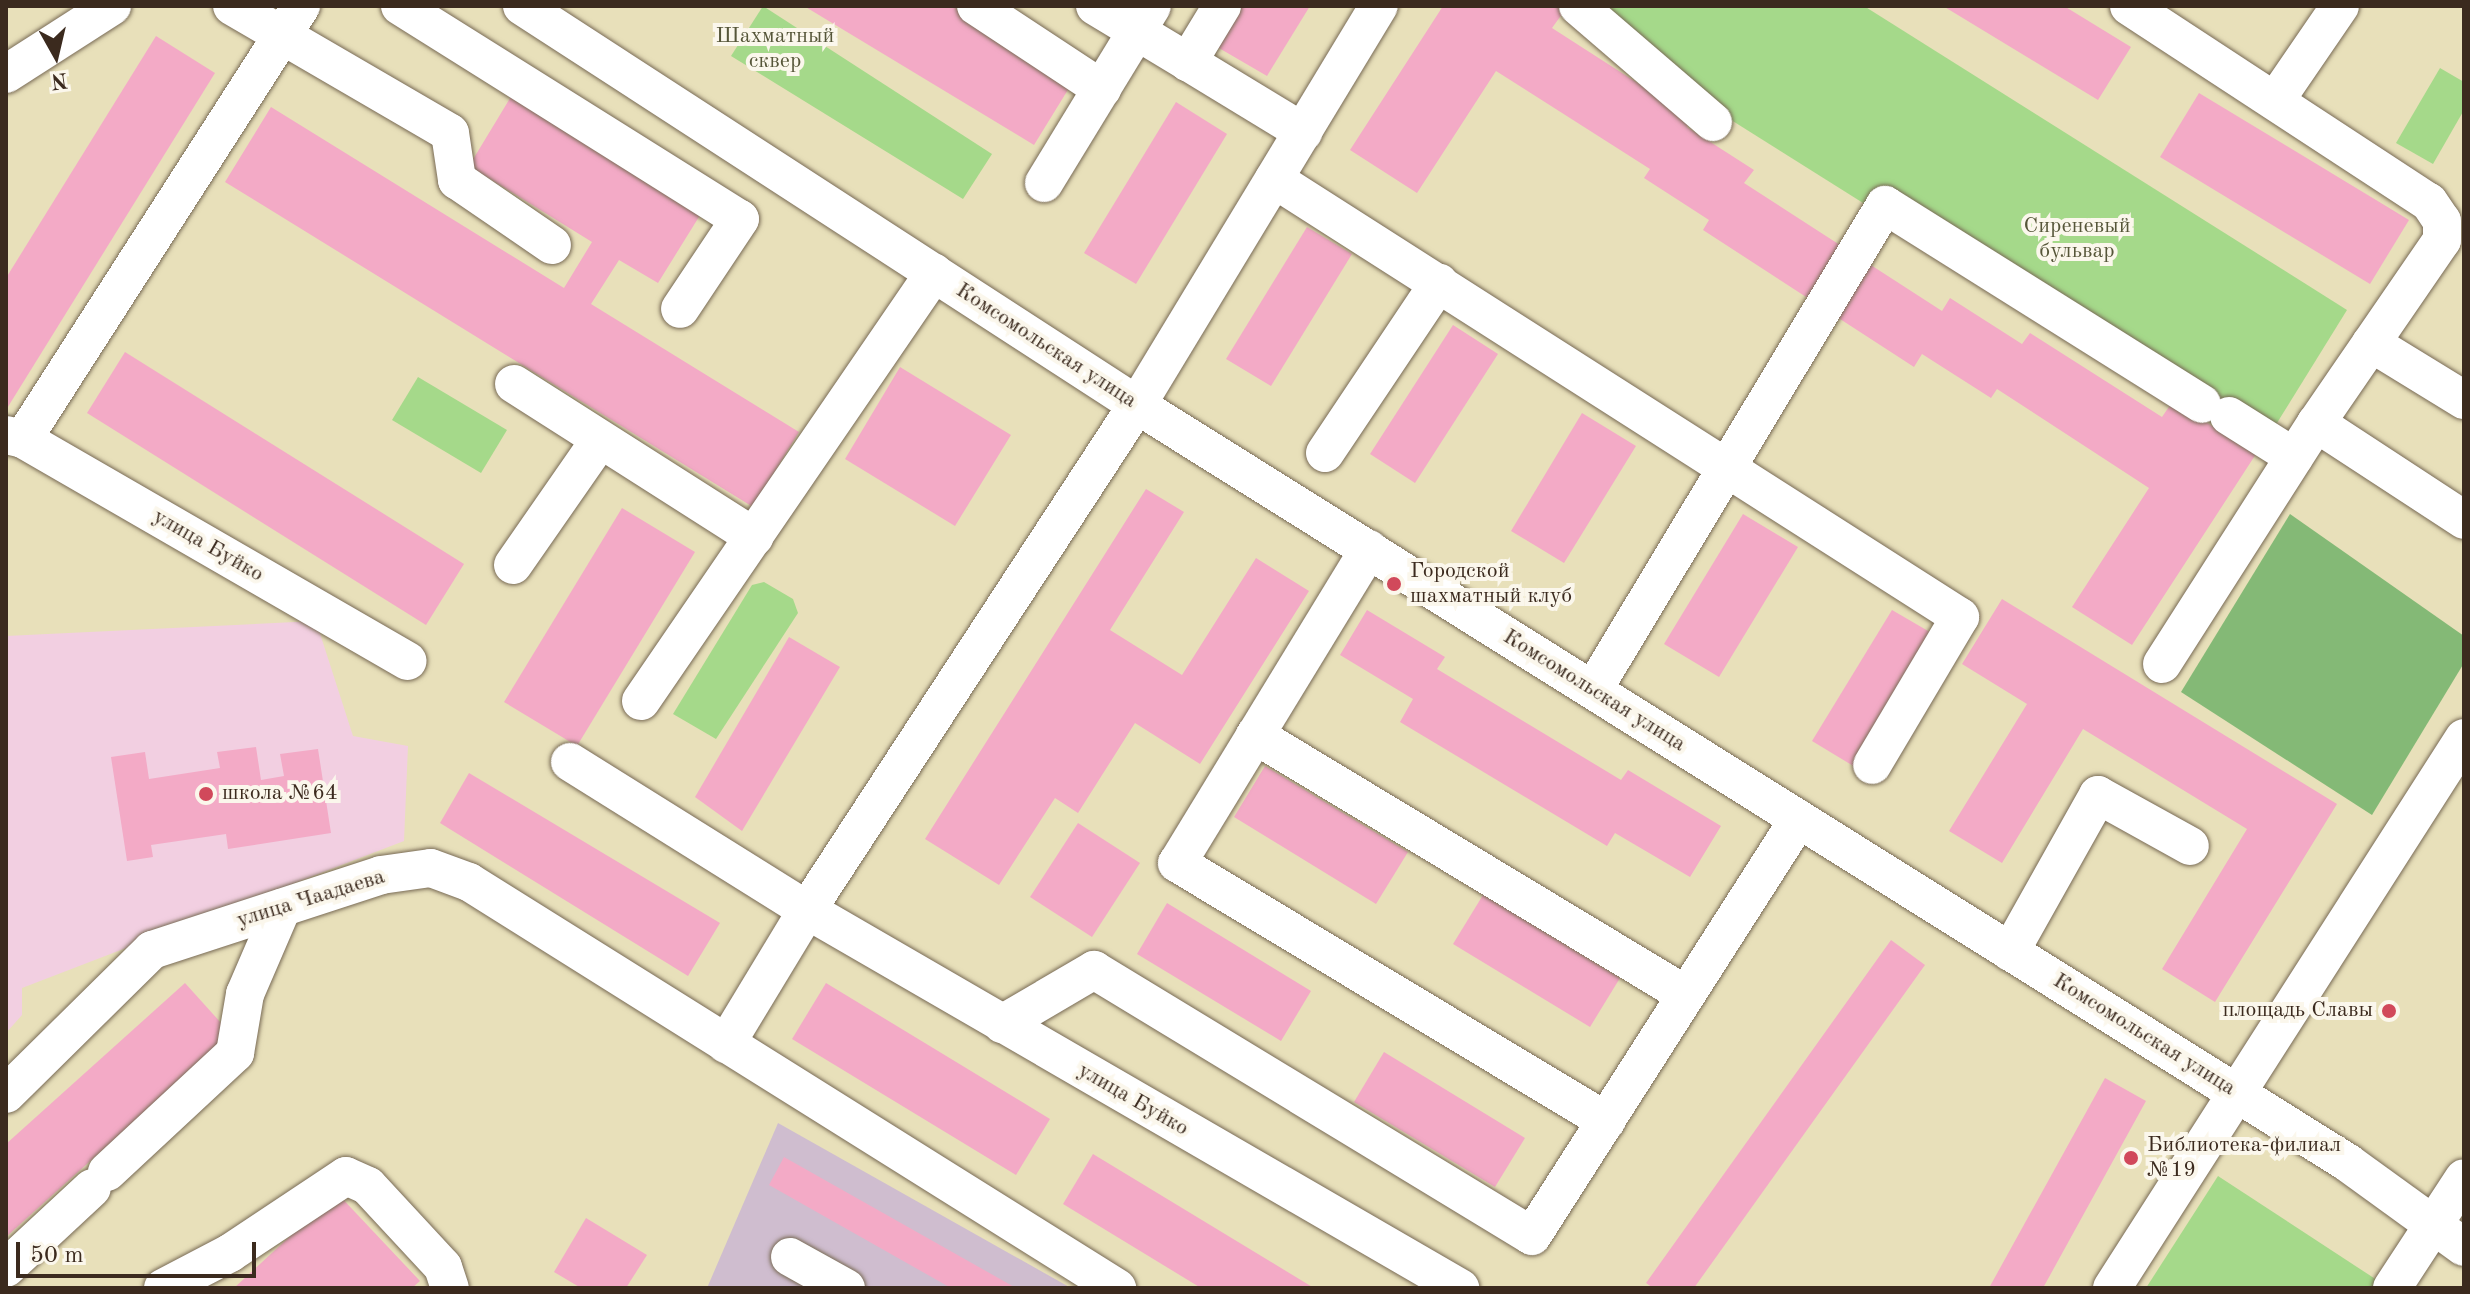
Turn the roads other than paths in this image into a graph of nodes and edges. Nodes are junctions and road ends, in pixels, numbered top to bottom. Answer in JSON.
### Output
{"nodes":[{"id":1,"x":112,"y":6,"type":"edge"},
{"id":2,"x":232,"y":6,"type":"edge"},
{"id":3,"x":400,"y":6,"type":"edge"},
{"id":4,"x":976,"y":6,"type":"edge"},
{"id":5,"x":1095,"y":6,"type":"edge"},
{"id":6,"x":1222,"y":6,"type":"edge"},
{"id":7,"x":1379,"y":6,"type":"edge"},
{"id":8,"x":1578,"y":6,"type":"edge"},
{"id":9,"x":2129,"y":6,"type":"edge"},
{"id":10,"x":2340,"y":6,"type":"edge"},
{"id":11,"x":540,"y":11,"type":"edge"},
{"id":12,"x":1144,"y":18,"type":"edge"},
{"id":13,"x":292,"y":20,"type":"edge"},
{"id":14,"x":1188,"y":62,"type":"junction"},
{"id":15,"x":6,"y":74,"type":"edge"},
{"id":16,"x":1102,"y":89,"type":"junction"},
{"id":17,"x":2275,"y":101,"type":"junction"},
{"id":18,"x":1713,"y":122,"type":"dead end"},
{"id":19,"x":1303,"y":132,"type":"junction"},
{"id":20,"x":1274,"y":179,"type":"junction"},
{"id":21,"x":1044,"y":183,"type":"dead end"},
{"id":22,"x":552,"y":245,"type":"dead end"},
{"id":23,"x":934,"y":273,"type":"junction"},
{"id":24,"x":1439,"y":283,"type":"junction"},
{"id":25,"x":680,"y":309,"type":"dead end"},
{"id":26,"x":2371,"y":343,"type":"junction"},
{"id":27,"x":514,"y":384,"type":"dead end"},
{"id":28,"x":2464,"y":400,"type":"edge"},
{"id":29,"x":1137,"y":405,"type":"junction"},
{"id":30,"x":2316,"y":423,"type":"junction"},
{"id":31,"x":14,"y":437,"type":"edge"},
{"id":32,"x":600,"y":440,"type":"junction"},
{"id":33,"x":1325,"y":453,"type":"dead end"},
{"id":34,"x":2294,"y":457,"type":"junction"},
{"id":35,"x":1729,"y":468,"type":"junction"},
{"id":36,"x":2464,"y":520,"type":"edge"},
{"id":37,"x":754,"y":537,"type":"junction"},
{"id":38,"x":1369,"y":549,"type":"junction"},
{"id":39,"x":513,"y":565,"type":"dead end"},
{"id":40,"x":408,"y":661,"type":"dead end"},
{"id":41,"x":2162,"y":664,"type":"dead end"},
{"id":42,"x":1593,"y":690,"type":"junction"},
{"id":43,"x":641,"y":701,"type":"dead end"},
{"id":44,"x":1255,"y":735,"type":"junction"},
{"id":45,"x":2464,"y":738,"type":"edge"},
{"id":46,"x":570,"y":762,"type":"dead end"},
{"id":47,"x":1872,"y":765,"type":"dead end"},
{"id":48,"x":1799,"y":819,"type":"junction"},
{"id":49,"x":2190,"y":846,"type":"dead end"},
{"id":50,"x":282,"y":908,"type":"junction"},
{"id":51,"x":807,"y":910,"type":"junction"},
{"id":52,"x":2010,"y":952,"type":"junction"},
{"id":53,"x":1686,"y":995,"type":"junction"},
{"id":54,"x":1002,"y":1024,"type":"junction"},
{"id":55,"x":726,"y":1044,"type":"junction"},
{"id":56,"x":2235,"y":1092,"type":"junction"},
{"id":57,"x":6,"y":1094,"type":"edge"},
{"id":58,"x":1606,"y":1121,"type":"junction"},
{"id":59,"x":2464,"y":1178,"type":"edge"},
{"id":60,"x":2431,"y":1226,"type":"junction"},
{"id":61,"x":2464,"y":1247,"type":"edge"},
{"id":62,"x":790,"y":1257,"type":"dead end"},
{"id":63,"x":6,"y":1268,"type":"edge"},
{"id":64,"x":163,"y":1288,"type":"edge"},
{"id":65,"x":450,"y":1288,"type":"edge"},
{"id":66,"x":846,"y":1288,"type":"edge"},
{"id":67,"x":1117,"y":1288,"type":"edge"},
{"id":68,"x":1460,"y":1288,"type":"edge"},
{"id":69,"x":2112,"y":1288,"type":"edge"},
{"id":70,"x":2392,"y":1288,"type":"edge"}],
"edges":[{"from":1,"to":15,"type":"street"},
{"from":2,"to":13,"type":"street"},
{"from":3,"to":25,"type":"street"},
{"from":4,"to":16,"type":"street"},
{"from":5,"to":12,"type":"street"},
{"from":6,"to":14,"type":"street"},
{"from":7,"to":19,"type":"street"},
{"from":8,"to":18,"type":"street"},
{"from":9,"to":17,"type":"street"},
{"from":10,"to":17,"type":"street"},
{"from":11,"to":23,"type":"street","name":"Комсомольская улица"},
{"from":12,"to":14,"type":"street"},
{"from":12,"to":16,"type":"street"},
{"from":13,"to":22,"type":"street"},
{"from":13,"to":31,"type":"street"},
{"from":14,"to":19,"type":"street"},
{"from":16,"to":21,"type":"street"},
{"from":17,"to":26,"type":"street"},
{"from":19,"to":20,"type":"street"},
{"from":20,"to":24,"type":"street"},
{"from":20,"to":29,"type":"street"},
{"from":23,"to":29,"type":"street","name":"Комсомольская улица"},
{"from":23,"to":37,"type":"street"},
{"from":24,"to":33,"type":"street"},
{"from":24,"to":35,"type":"street"},
{"from":26,"to":28,"type":"street"},
{"from":26,"to":30,"type":"street"},
{"from":27,"to":32,"type":"street"},
{"from":29,"to":38,"type":"street","name":"Комсомольская улица"},
{"from":29,"to":51,"type":"street"},
{"from":30,"to":34,"type":"street"},
{"from":30,"to":36,"type":"street"},
{"from":31,"to":40,"type":"street","name":"улица Буйко"},
{"from":32,"to":37,"type":"street"},
{"from":32,"to":39,"type":"street"},
{"from":34,"to":35,"type":"street"},
{"from":34,"to":41,"type":"street"},
{"from":35,"to":42,"type":"street"},
{"from":35,"to":47,"type":"street"},
{"from":37,"to":43,"type":"street"},
{"from":38,"to":42,"type":"street","name":"Комсомольская улица"},
{"from":38,"to":44,"type":"street"},
{"from":42,"to":48,"type":"street","name":"Комсомольская улица"},
{"from":44,"to":53,"type":"street"},
{"from":44,"to":58,"type":"street"},
{"from":45,"to":56,"type":"street"},
{"from":46,"to":51,"type":"street","name":"улица Буйко"},
{"from":48,"to":52,"type":"street","name":"Комсомольская улица"},
{"from":48,"to":53,"type":"street"},
{"from":49,"to":52,"type":"street"},
{"from":50,"to":55,"type":"street","name":"улица Чаадаева"},
{"from":50,"to":57,"type":"street","name":"улица Чаадаева"},
{"from":50,"to":63,"type":"street"},
{"from":51,"to":54,"type":"street","name":"улица Буйко"},
{"from":51,"to":55,"type":"street"},
{"from":52,"to":56,"type":"street","name":"Комсомольская улица"},
{"from":53,"to":58,"type":"street"},
{"from":54,"to":58,"type":"street"},
{"from":54,"to":68,"type":"street","name":"улица Буйко"},
{"from":55,"to":67,"type":"street","name":"улица Чаадаева"},
{"from":56,"to":60,"type":"street","name":"Комсомольская улица"},
{"from":56,"to":69,"type":"street"},
{"from":59,"to":60,"type":"street"},
{"from":60,"to":61,"type":"street","name":"Комсомольская улица"},
{"from":60,"to":70,"type":"street"},
{"from":62,"to":66,"type":"street"},
{"from":64,"to":65,"type":"street"}]}
